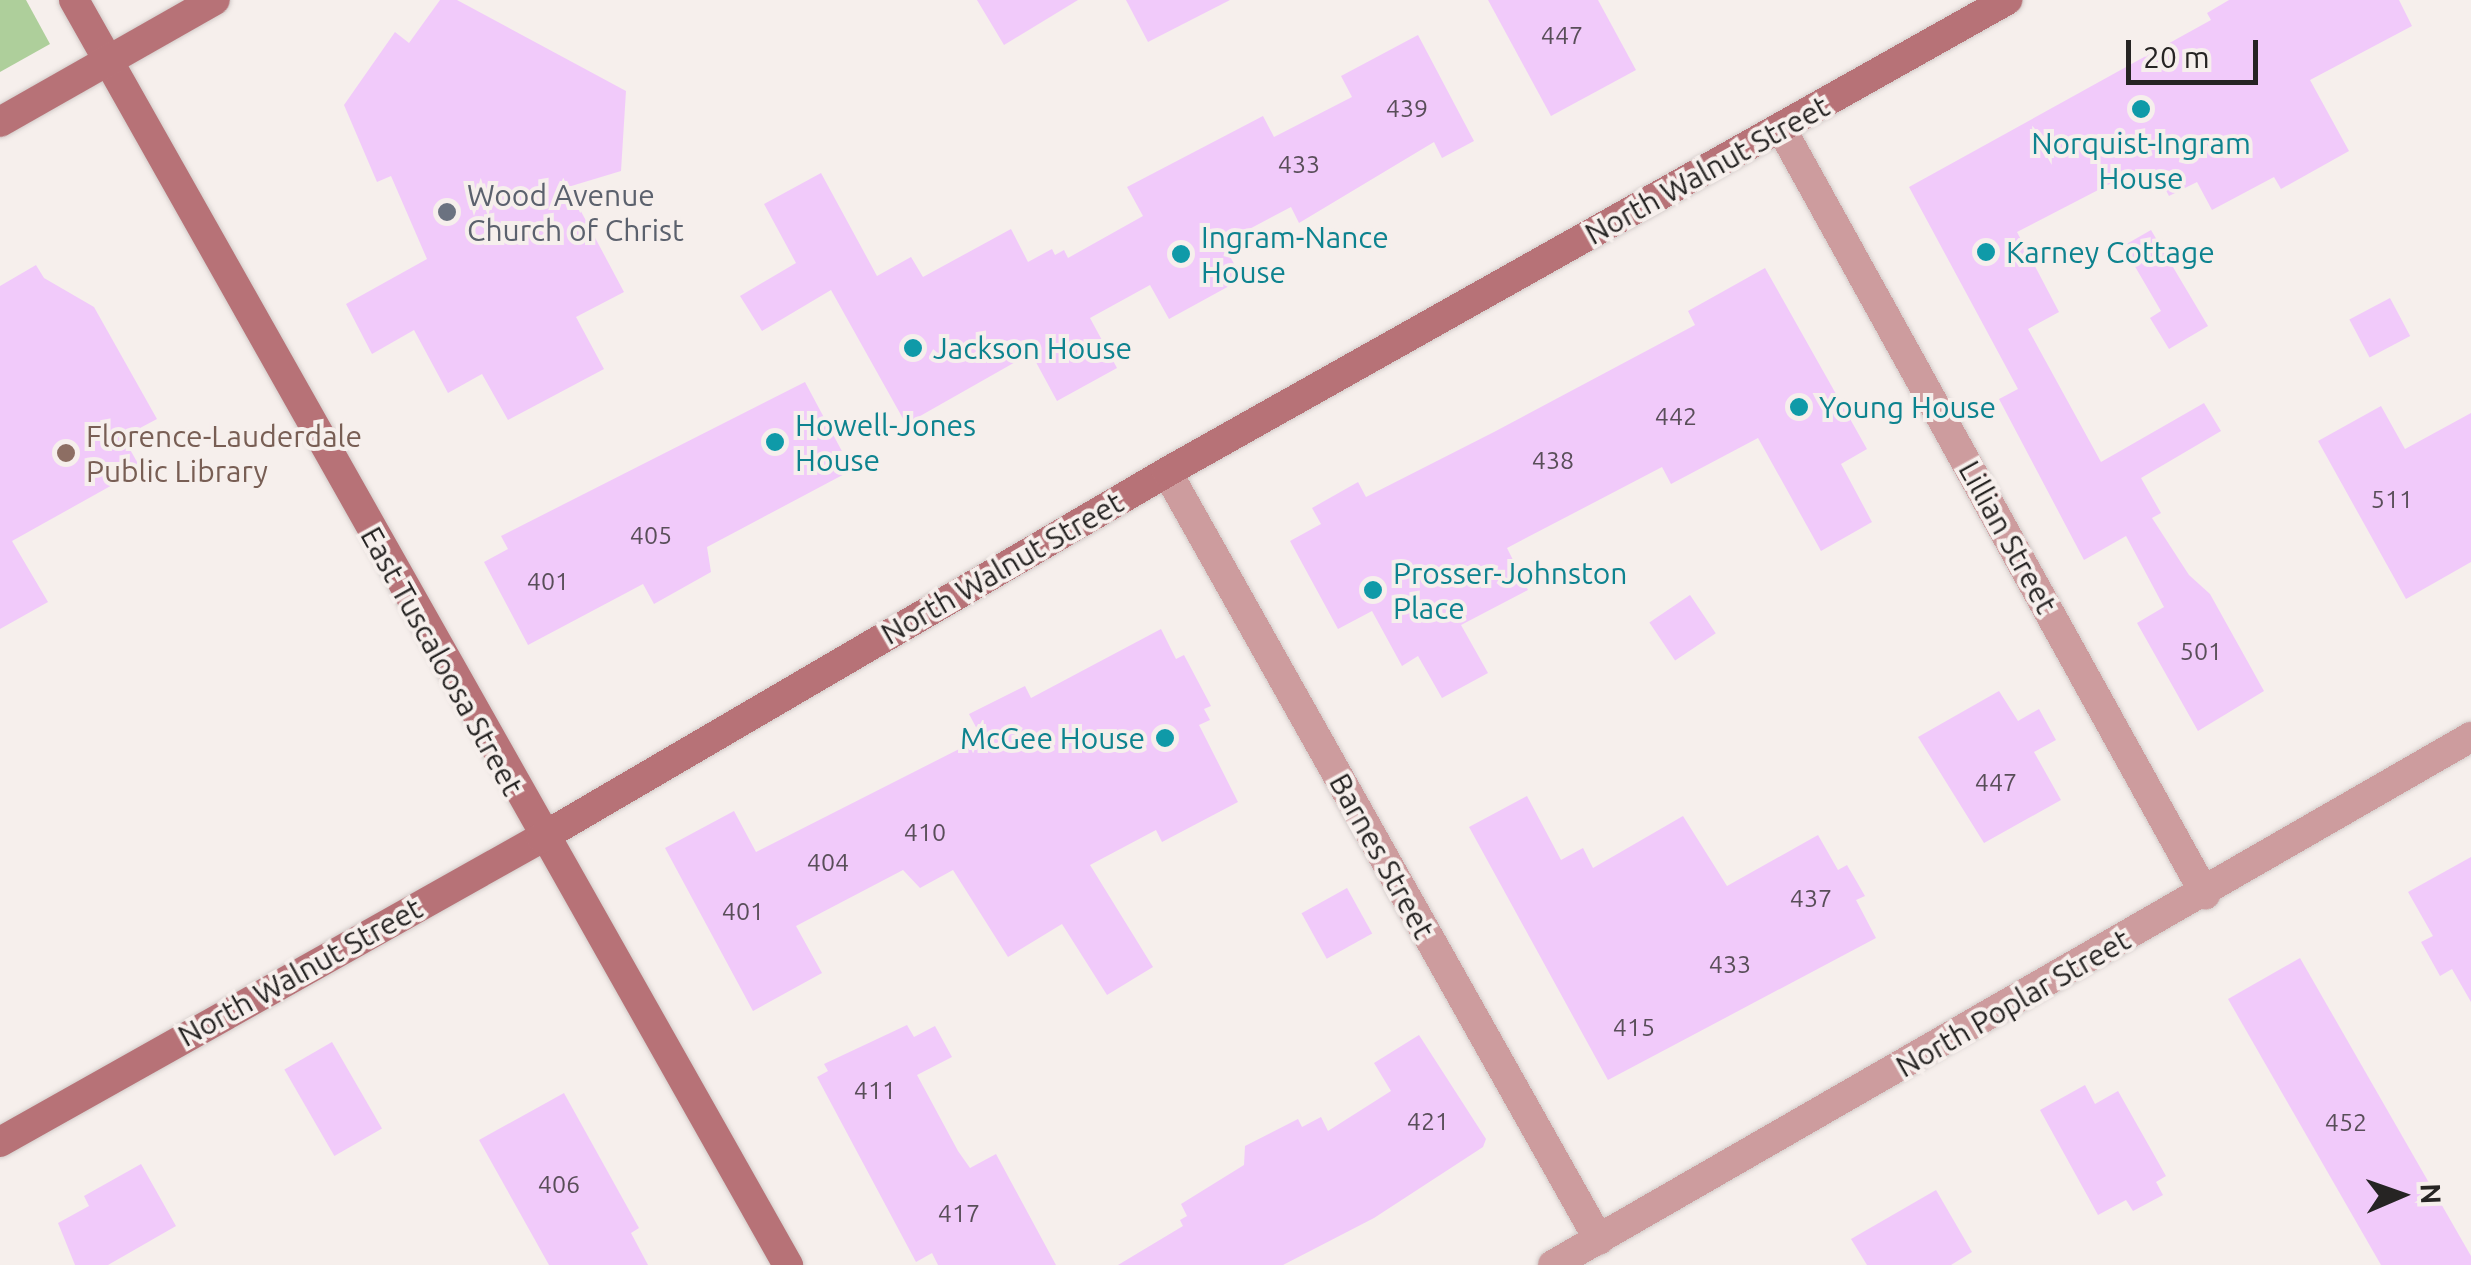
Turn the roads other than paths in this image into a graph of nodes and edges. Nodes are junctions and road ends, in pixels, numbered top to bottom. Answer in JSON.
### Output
{"nodes":[{"id":1,"x":74,"y":0,"type":"edge"},
{"id":2,"x":215,"y":0,"type":"edge"},
{"id":3,"x":2007,"y":0,"type":"edge"},
{"id":4,"x":109,"y":61,"type":"junction"},
{"id":5,"x":0,"y":122,"type":"edge"},
{"id":6,"x":1781,"y":128,"type":"junction"},
{"id":7,"x":1167,"y":472,"type":"junction"},
{"id":8,"x":2471,"y":737,"type":"edge"},
{"id":9,"x":541,"y":838,"type":"junction"},
{"id":10,"x":2205,"y":894,"type":"junction"},
{"id":11,"x":0,"y":1142,"type":"edge"},
{"id":12,"x":1598,"y":1240,"type":"junction"},
{"id":13,"x":788,"y":1265,"type":"edge"},
{"id":14,"x":1552,"y":1265,"type":"edge"}],
"edges":[{"from":1,"to":4,"type":"street","name":"East Tuscaloosa Street"},
{"from":2,"to":4,"type":"street"},
{"from":3,"to":6,"type":"street","name":"North Walnut Street"},
{"from":4,"to":5,"type":"street"},
{"from":4,"to":9,"type":"street","name":"East Tuscaloosa Street"},
{"from":6,"to":7,"type":"street","name":"North Walnut Street"},
{"from":6,"to":10,"type":"street","name":"Lillian Street"},
{"from":7,"to":9,"type":"street","name":"North Walnut Street"},
{"from":7,"to":12,"type":"street","name":"Barnes Street"},
{"from":8,"to":10,"type":"street","name":"North Poplar Street"},
{"from":9,"to":11,"type":"street","name":"North Walnut Street"},
{"from":9,"to":13,"type":"street","name":"East Tuscaloosa Street"},
{"from":10,"to":12,"type":"street","name":"North Poplar Street"},
{"from":12,"to":14,"type":"street","name":"North Poplar Street"}]}
